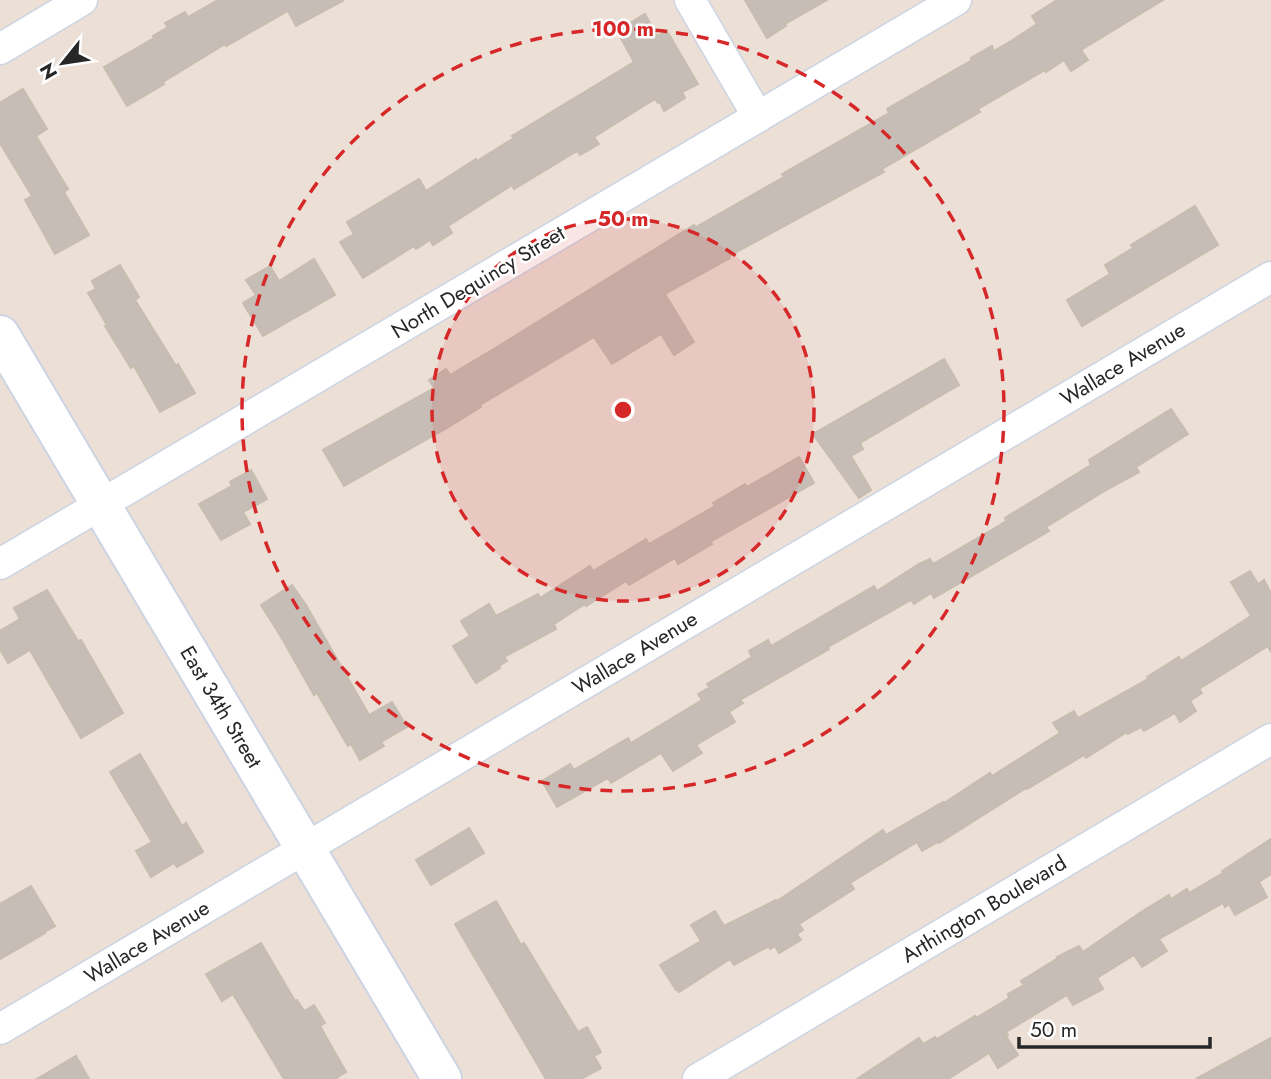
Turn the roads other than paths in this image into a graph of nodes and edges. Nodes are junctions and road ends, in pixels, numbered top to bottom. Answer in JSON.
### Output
{"nodes":[{"id":1,"x":82,"y":0,"type":"edge"},
{"id":2,"x":690,"y":0,"type":"edge"},
{"id":3,"x":956,"y":0,"type":"edge"},
{"id":4,"x":0,"y":49,"type":"edge"},
{"id":5,"x":758,"y":117,"type":"junction"},
{"id":6,"x":1271,"y":277,"type":"edge"},
{"id":7,"x":0,"y":335,"type":"edge"},
{"id":8,"x":100,"y":505,"type":"junction"},
{"id":9,"x":0,"y":564,"type":"edge"},
{"id":10,"x":1271,"y":739,"type":"edge"},
{"id":11,"x":306,"y":848,"type":"junction"},
{"id":12,"x":0,"y":1029,"type":"edge"},
{"id":13,"x":442,"y":1079,"type":"edge"},
{"id":14,"x":698,"y":1079,"type":"edge"}],
"edges":[{"from":1,"to":4,"type":"street"},
{"from":2,"to":5,"type":"street"},
{"from":3,"to":5,"type":"street","name":"North Dequincy Street"},
{"from":5,"to":8,"type":"street","name":"North Dequincy Street"},
{"from":6,"to":11,"type":"street","name":"Wallace Avenue"},
{"from":7,"to":8,"type":"main road","name":"East 34th Street"},
{"from":8,"to":9,"type":"street","name":"North Dequincy Street"},
{"from":8,"to":11,"type":"main road","name":"East 34th Street"},
{"from":10,"to":14,"type":"street","name":"Arthington Boulevard"},
{"from":11,"to":12,"type":"street","name":"Wallace Avenue"},
{"from":11,"to":13,"type":"main road","name":"East 34th Street"}]}
